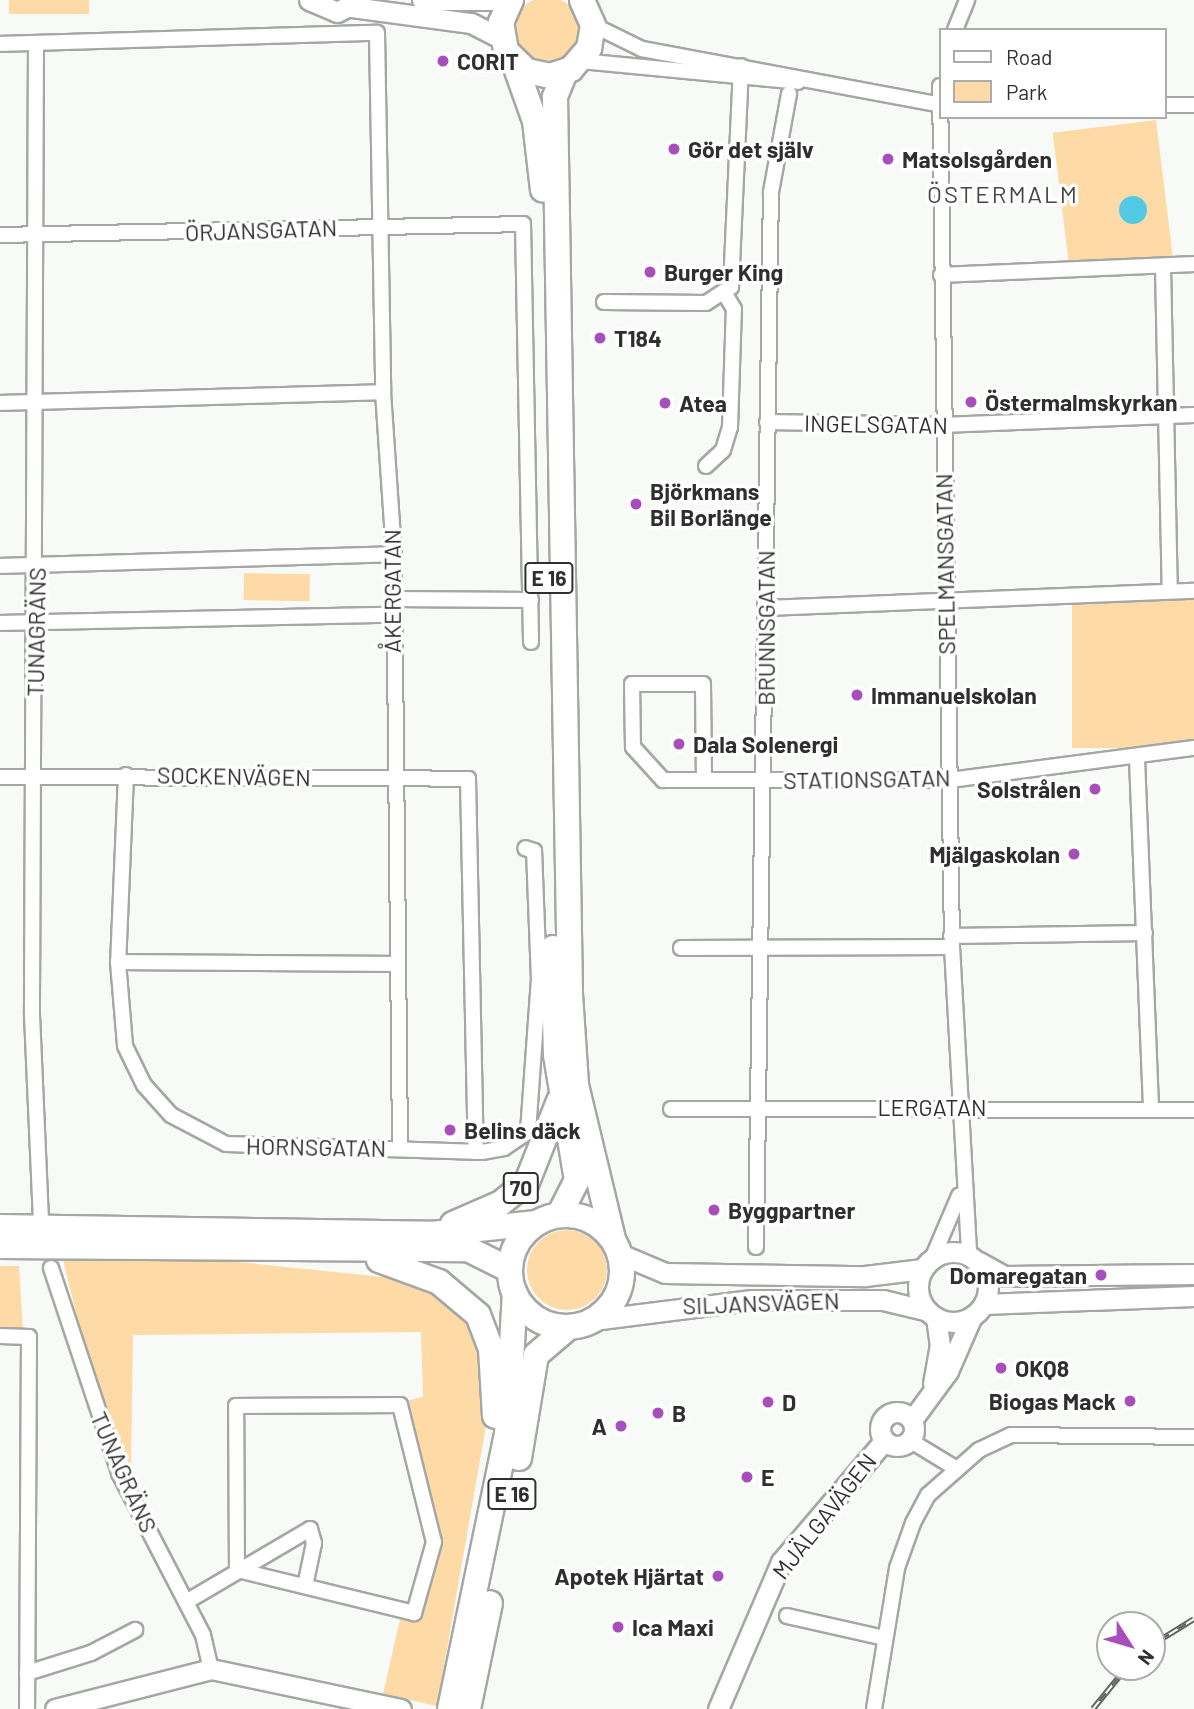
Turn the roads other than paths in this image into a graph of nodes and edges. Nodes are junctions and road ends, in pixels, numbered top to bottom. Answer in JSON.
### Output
{"nodes":[{"id":1,"x":309,"y":0,"type":"edge"},
{"id":2,"x":422,"y":0,"type":"edge"},
{"id":3,"x":492,"y":0,"type":"edge"},
{"id":4,"x":512,"y":0,"type":"edge"},
{"id":5,"x":967,"y":0,"type":"edge"},
{"id":6,"x":356,"y":4,"type":"edge"},
{"id":7,"x":587,"y":8,"type":"edge"},
{"id":8,"x":956,"y":28,"type":"edge"},
{"id":9,"x":501,"y":38,"type":"junction"},
{"id":10,"x":0,"y":44,"type":"edge"},
{"id":11,"x":36,"y":44,"type":"junction"},
{"id":12,"x":514,"y":62,"type":"junction"},
{"id":13,"x":573,"y":66,"type":"junction"},
{"id":14,"x":740,"y":73,"type":"junction"},
{"id":15,"x":789,"y":94,"type":"dead end"},
{"id":16,"x":938,"y":104,"type":"edge"},
{"id":17,"x":1166,"y":105,"type":"edge"},
{"id":18,"x":1194,"y":105,"type":"edge"},
{"id":19,"x":380,"y":226,"type":"junction"},
{"id":20,"x":0,"y":234,"type":"edge"},
{"id":21,"x":38,"y":234,"type":"junction"},
{"id":22,"x":1194,"y":264,"type":"edge"},
{"id":23,"x":1163,"y":267,"type":"junction"},
{"id":24,"x":941,"y":275,"type":"junction"},
{"id":25,"x":725,"y":294,"type":"junction"},
{"id":26,"x":604,"y":302,"type":"dead end"},
{"id":27,"x":383,"y":392,"type":"junction"},
{"id":28,"x":36,"y":402,"type":"junction"},
{"id":29,"x":0,"y":403,"type":"edge"},
{"id":30,"x":1194,"y":415,"type":"edge"},
{"id":31,"x":1163,"y":416,"type":"junction"},
{"id":32,"x":767,"y":422,"type":"junction"},
{"id":33,"x":942,"y":425,"type":"junction"},
{"id":34,"x":706,"y":466,"type":"dead end"},
{"id":35,"x":394,"y":554,"type":"junction"},
{"id":36,"x":37,"y":565,"type":"junction"},
{"id":37,"x":0,"y":566,"type":"edge"},
{"id":38,"x":1170,"y":591,"type":"junction"},
{"id":39,"x":1194,"y":591,"type":"edge"},
{"id":40,"x":393,"y":599,"type":"junction"},
{"id":41,"x":531,"y":600,"type":"junction"},
{"id":42,"x":945,"y":602,"type":"junction"},
{"id":43,"x":766,"y":608,"type":"junction"},
{"id":44,"x":393,"y":615,"type":"junction"},
{"id":45,"x":0,"y":623,"type":"edge"},
{"id":46,"x":37,"y":623,"type":"junction"},
{"id":47,"x":531,"y":642,"type":"dead end"},
{"id":48,"x":1194,"y":748,"type":"edge"},
{"id":49,"x":1137,"y":759,"type":"junction"},
{"id":50,"x":126,"y":775,"type":"junction"},
{"id":51,"x":0,"y":777,"type":"edge"},
{"id":52,"x":33,"y":778,"type":"junction"},
{"id":53,"x":391,"y":778,"type":"junction"},
{"id":54,"x":704,"y":780,"type":"junction"},
{"id":55,"x":764,"y":780,"type":"junction"},
{"id":56,"x":950,"y":780,"type":"junction"},
{"id":57,"x":525,"y":848,"type":"dead end"},
{"id":58,"x":1145,"y":933,"type":"junction"},
{"id":59,"x":952,"y":941,"type":"junction"},
{"id":60,"x":681,"y":948,"type":"dead end"},
{"id":61,"x":763,"y":949,"type":"junction"},
{"id":62,"x":118,"y":962,"type":"junction"},
{"id":63,"x":396,"y":964,"type":"junction"},
{"id":64,"x":561,"y":1097,"type":"junction"},
{"id":65,"x":960,"y":1106,"type":"junction"},
{"id":66,"x":756,"y":1107,"type":"junction"},
{"id":67,"x":671,"y":1109,"type":"dead end"},
{"id":68,"x":1151,"y":1109,"type":"junction"},
{"id":69,"x":1194,"y":1110,"type":"edge"},
{"id":70,"x":400,"y":1148,"type":"junction"},
{"id":71,"x":476,"y":1152,"type":"junction"},
{"id":72,"x":961,"y":1191,"type":"junction"},
{"id":73,"x":547,"y":1219,"type":"junction"},
{"id":74,"x":41,"y":1220,"type":"dead end"},
{"id":75,"x":0,"y":1227,"type":"edge"},
{"id":76,"x":431,"y":1234,"type":"junction"},
{"id":77,"x":0,"y":1245,"type":"edge"},
{"id":78,"x":616,"y":1246,"type":"junction"},
{"id":79,"x":756,"y":1247,"type":"dead end"},
{"id":80,"x":355,"y":1253,"type":"junction"},
{"id":81,"x":974,"y":1259,"type":"junction"},
{"id":82,"x":927,"y":1264,"type":"junction"},
{"id":83,"x":51,"y":1268,"type":"dead end"},
{"id":84,"x":1194,"y":1274,"type":"edge"},
{"id":85,"x":512,"y":1281,"type":"junction"},
{"id":86,"x":1194,"y":1296,"type":"edge"},
{"id":87,"x":978,"y":1310,"type":"junction"},
{"id":88,"x":932,"y":1314,"type":"junction"},
{"id":89,"x":593,"y":1320,"type":"junction"},
{"id":90,"x":569,"y":1327,"type":"junction"},
{"id":91,"x":0,"y":1336,"type":"edge"},
{"id":92,"x":928,"y":1395,"type":"junction"},
{"id":93,"x":912,"y":1420,"type":"junction"},
{"id":94,"x":1194,"y":1437,"type":"edge"},
{"id":95,"x":884,"y":1441,"type":"junction"},
{"id":96,"x":911,"y":1441,"type":"junction"},
{"id":97,"x":957,"y":1469,"type":"junction"},
{"id":98,"x":491,"y":1511,"type":"junction"},
{"id":99,"x":237,"y":1570,"type":"junction"},
{"id":100,"x":305,"y":1586,"type":"junction"},
{"id":101,"x":186,"y":1602,"type":"junction"},
{"id":102,"x":787,"y":1616,"type":"dead end"},
{"id":103,"x":135,"y":1630,"type":"dead end"},
{"id":104,"x":885,"y":1639,"type":"junction"},
{"id":105,"x":211,"y":1669,"type":"junction"},
{"id":106,"x":27,"y":1673,"type":"junction"},
{"id":107,"x":27,"y":1709,"type":"edge"},
{"id":108,"x":55,"y":1709,"type":"edge"},
{"id":109,"x":401,"y":1709,"type":"edge"},
{"id":110,"x":450,"y":1709,"type":"edge"},
{"id":111,"x":468,"y":1709,"type":"edge"},
{"id":112,"x":718,"y":1709,"type":"edge"},
{"id":113,"x":874,"y":1709,"type":"edge"}],
"edges":[{"from":1,"to":6,"type":"street"},
{"from":2,"to":3,"type":"street"},
{"from":4,"to":9,"type":"highway"},
{"from":5,"to":8,"type":"street"},
{"from":6,"to":9,"type":"street"},
{"from":7,"to":13,"type":"highway","number":"E 16"},
{"from":7,"to":14,"type":"street"},
{"from":9,"to":12,"type":"highway","number":"E 16"},
{"from":10,"to":11,"type":"street"},
{"from":11,"to":19,"type":"street","name":"ÅKERGATAN"},
{"from":11,"to":21,"type":"street","name":"TUNAGRÄNS"},
{"from":12,"to":13,"type":"highway"},
{"from":12,"to":64,"type":"highway","number":"E 16"},
{"from":13,"to":14,"type":"street"},
{"from":13,"to":78,"type":"highway","number":"E 16"},
{"from":14,"to":16,"type":"street"},
{"from":14,"to":25,"type":"street"},
{"from":15,"to":32,"type":"street","name":"BRUNNSGATAN"},
{"from":16,"to":24,"type":"street","name":"SPELMANSGATAN"},
{"from":17,"to":18,"type":"street"},
{"from":19,"to":21,"type":"street","name":"ÖRJANSGATAN"},
{"from":19,"to":27,"type":"street","name":"ÅKERGATAN"},
{"from":19,"to":41,"type":"street","name":"ÖRJANSGATAN"},
{"from":20,"to":21,"type":"street","name":"ÖRJANSGATAN"},
{"from":21,"to":28,"type":"street","name":"TUNAGRÄNS"},
{"from":22,"to":23,"type":"street"},
{"from":23,"to":24,"type":"street"},
{"from":23,"to":31,"type":"street"},
{"from":24,"to":33,"type":"street","name":"SPELMANSGATAN"},
{"from":25,"to":26,"type":"street"},
{"from":25,"to":34,"type":"street"},
{"from":27,"to":28,"type":"street"},
{"from":27,"to":35,"type":"street","name":"ÅKERGATAN"},
{"from":28,"to":29,"type":"street"},
{"from":28,"to":36,"type":"street","name":"TUNAGRÄNS"},
{"from":30,"to":31,"type":"street","name":"INGELSGATAN"},
{"from":31,"to":33,"type":"street","name":"INGELSGATAN"},
{"from":31,"to":38,"type":"street"},
{"from":32,"to":33,"type":"street","name":"INGELSGATAN"},
{"from":32,"to":43,"type":"street","name":"BRUNNSGATAN"},
{"from":33,"to":42,"type":"street","name":"SPELMANSGATAN"},
{"from":35,"to":36,"type":"street"},
{"from":35,"to":40,"type":"street","name":"ÅKERGATAN"},
{"from":36,"to":37,"type":"street"},
{"from":36,"to":46,"type":"street","name":"TUNAGRÄNS"},
{"from":38,"to":39,"type":"street"},
{"from":38,"to":42,"type":"street"},
{"from":40,"to":41,"type":"street"},
{"from":40,"to":44,"type":"street","name":"ÅKERGATAN"},
{"from":41,"to":47,"type":"street"},
{"from":42,"to":43,"type":"street"},
{"from":42,"to":56,"type":"street","name":"SPELMANSGATAN"},
{"from":43,"to":55,"type":"street","name":"BRUNNSGATAN"},
{"from":44,"to":46,"type":"street"},
{"from":44,"to":53,"type":"street","name":"ÅKERGATAN"},
{"from":45,"to":46,"type":"street"},
{"from":46,"to":52,"type":"street","name":"TUNAGRÄNS"},
{"from":48,"to":49,"type":"street","name":"STATIONSGATAN"},
{"from":49,"to":56,"type":"street","name":"STATIONSGATAN"},
{"from":49,"to":58,"type":"street"},
{"from":50,"to":52,"type":"street","name":"SOCKENVÄGEN"},
{"from":50,"to":53,"type":"street","name":"SOCKENVÄGEN"},
{"from":50,"to":62,"type":"street","name":"HORNSGATAN"},
{"from":51,"to":52,"type":"street","name":"SOCKENVÄGEN"},
{"from":52,"to":74,"type":"street","name":"TUNAGRÄNS"},
{"from":53,"to":63,"type":"street","name":"ÅKERGATAN"},
{"from":53,"to":71,"type":"street","name":"SOCKENVÄGEN"},
{"from":54,"to":54,"type":"street","name":"STATIONSGATAN"},
{"from":54,"to":55,"type":"street","name":"STATIONSGATAN"},
{"from":55,"to":56,"type":"street","name":"STATIONSGATAN"},
{"from":55,"to":61,"type":"street","name":"BRUNNSGATAN"},
{"from":56,"to":59,"type":"street","name":"SPELMANSGATAN"},
{"from":57,"to":71,"type":"street","name":"HORNSGATAN"},
{"from":58,"to":59,"type":"street"},
{"from":58,"to":68,"type":"street"},
{"from":59,"to":61,"type":"street"},
{"from":59,"to":65,"type":"street","name":"SPELMANSGATAN"},
{"from":60,"to":61,"type":"street"},
{"from":61,"to":66,"type":"street","name":"BRUNNSGATAN"},
{"from":62,"to":63,"type":"street"},
{"from":62,"to":70,"type":"street","name":"HORNSGATAN"},
{"from":63,"to":70,"type":"street","name":"ÅKERGATAN"},
{"from":64,"to":73,"type":"highway","number":"E 16"},
{"from":64,"to":76,"type":"highway","number":"70"},
{"from":65,"to":66,"type":"street","name":"LERGATAN"},
{"from":65,"to":68,"type":"street","name":"LERGATAN"},
{"from":65,"to":72,"type":"street","name":"SPELMANSGATAN"},
{"from":66,"to":67,"type":"street","name":"LERGATAN"},
{"from":66,"to":79,"type":"street","name":"BRUNNSGATAN"},
{"from":68,"to":69,"type":"street","name":"LERGATAN"},
{"from":70,"to":71,"type":"street","name":"HORNSGATAN"},
{"from":72,"to":81,"type":"street","name":"SPELMANSGATAN"},
{"from":72,"to":82,"type":"street","name":"SPELMANSGATAN"},
{"from":73,"to":76,"type":"highway","number":"70"},
{"from":73,"to":78,"type":"highway"},
{"from":73,"to":85,"type":"highway"},
{"from":75,"to":76,"type":"highway","number":"70"},
{"from":77,"to":80,"type":"highway"},
{"from":78,"to":82,"type":"street","name":"SILJANSVÄGEN"},
{"from":78,"to":89,"type":"highway"},
{"from":80,"to":85,"type":"highway"},
{"from":80,"to":98,"type":"highway"},
{"from":81,"to":82,"type":"street"},
{"from":81,"to":84,"type":"street"},
{"from":81,"to":87,"type":"street"},
{"from":82,"to":88,"type":"street"},
{"from":83,"to":101,"type":"street","name":"TUNAGRÄNS"},
{"from":85,"to":90,"type":"highway"},
{"from":85,"to":98,"type":"highway","number":"E 16"},
{"from":86,"to":87,"type":"street"},
{"from":87,"to":88,"type":"street"},
{"from":87,"to":92,"type":"street"},
{"from":88,"to":89,"type":"street","name":"SILJANSVÄGEN"},
{"from":88,"to":92,"type":"street"},
{"from":89,"to":90,"type":"highway"},
{"from":90,"to":111,"type":"highway","number":"E 16"},
{"from":91,"to":106,"type":"street"},
{"from":92,"to":93,"type":"street"},
{"from":93,"to":95,"type":"street"},
{"from":93,"to":96,"type":"street"},
{"from":94,"to":97,"type":"street"},
{"from":95,"to":96,"type":"street"},
{"from":95,"to":112,"type":"street","name":"MJÄLGAVÄGEN"},
{"from":96,"to":97,"type":"street"},
{"from":97,"to":104,"type":"street"},
{"from":98,"to":110,"type":"highway","number":"E 16"},
{"from":99,"to":100,"type":"street"},
{"from":99,"to":100,"type":"street"},
{"from":99,"to":100,"type":"street"},
{"from":99,"to":101,"type":"street"},
{"from":101,"to":105,"type":"street","name":"TUNAGRÄNS"},
{"from":102,"to":104,"type":"street"},
{"from":103,"to":106,"type":"street"},
{"from":104,"to":113,"type":"street"},
{"from":105,"to":108,"type":"street"},
{"from":105,"to":109,"type":"street"},
{"from":106,"to":107,"type":"street"}]}
